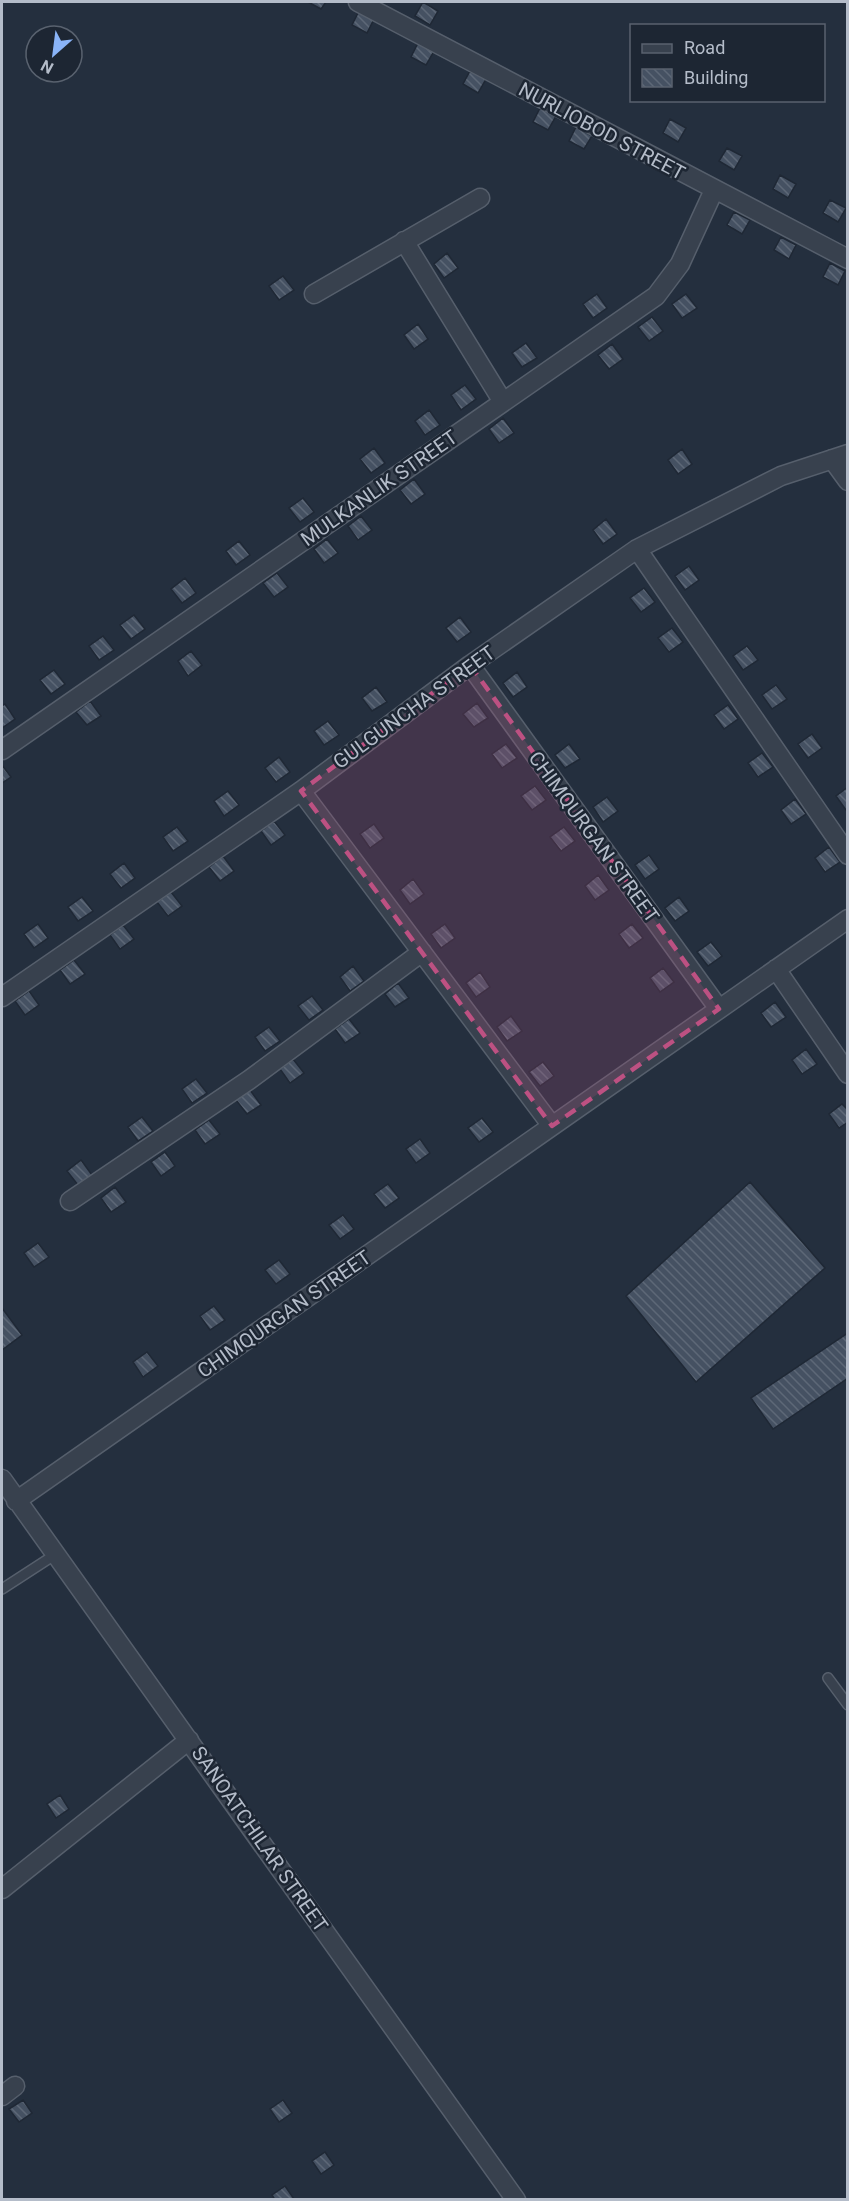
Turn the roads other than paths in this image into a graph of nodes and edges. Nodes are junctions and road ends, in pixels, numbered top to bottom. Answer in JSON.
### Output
{"nodes":[{"id":1,"x":358,"y":2,"type":"edge"},
{"id":2,"x":714,"y":190,"type":"junction"},
{"id":3,"x":480,"y":198,"type":"dead end"},
{"id":4,"x":404,"y":241,"type":"junction"},
{"id":5,"x":848,"y":259,"type":"edge"},
{"id":6,"x":314,"y":294,"type":"dead end"},
{"id":7,"x":502,"y":402,"type":"junction"},
{"id":8,"x":840,"y":457,"type":"edge"},
{"id":9,"x":848,"y":482,"type":"edge"},
{"id":10,"x":637,"y":549,"type":"junction"},
{"id":11,"x":470,"y":665,"type":"junction"},
{"id":12,"x":2,"y":750,"type":"edge"},
{"id":13,"x":301,"y":791,"type":"junction"},
{"id":14,"x":848,"y":855,"type":"edge"},
{"id":15,"x":848,"y":919,"type":"edge"},
{"id":16,"x":422,"y":952,"type":"junction"},
{"id":17,"x":776,"y":969,"type":"junction"},
{"id":18,"x":2,"y":997,"type":"edge"},
{"id":19,"x":719,"y":1009,"type":"junction"},
{"id":20,"x":848,"y":1074,"type":"edge"},
{"id":21,"x":552,"y":1126,"type":"junction"},
{"id":22,"x":70,"y":1201,"type":"dead end"},
{"id":23,"x":2,"y":1479,"type":"edge"},
{"id":24,"x":16,"y":1501,"type":"junction"},
{"id":25,"x":56,"y":1554,"type":"junction"},
{"id":26,"x":2,"y":1589,"type":"edge"},
{"id":27,"x":828,"y":1678,"type":"dead end"},
{"id":28,"x":848,"y":1705,"type":"edge"},
{"id":29,"x":189,"y":1740,"type":"junction"},
{"id":30,"x":2,"y":1889,"type":"edge"},
{"id":31,"x":516,"y":2199,"type":"edge"}],
"edges":[{"from":1,"to":2,"type":"street","name":"NURLIOBOD STREET"},
{"from":2,"to":5,"type":"street","name":"NURLIOBOD STREET"},
{"from":2,"to":7,"type":"street","name":"MULKANLIK STREET"},
{"from":3,"to":4,"type":"street"},
{"from":4,"to":6,"type":"street"},
{"from":4,"to":7,"type":"street"},
{"from":7,"to":12,"type":"street","name":"MULKANLIK STREET"},
{"from":8,"to":9,"type":"street"},
{"from":8,"to":10,"type":"street","name":"GULGUNCHA STREET"},
{"from":10,"to":11,"type":"street","name":"GULGUNCHA STREET"},
{"from":10,"to":14,"type":"street"},
{"from":11,"to":13,"type":"street","name":"GULGUNCHA STREET"},
{"from":11,"to":19,"type":"street","name":"CHIMQURGAN STREET"},
{"from":13,"to":16,"type":"street"},
{"from":13,"to":18,"type":"street","name":"GULGUNCHA STREET"},
{"from":15,"to":17,"type":"street","name":"CHIMQURGAN STREET"},
{"from":16,"to":21,"type":"street"},
{"from":16,"to":22,"type":"street"},
{"from":17,"to":19,"type":"street","name":"CHIMQURGAN STREET"},
{"from":17,"to":20,"type":"street"},
{"from":19,"to":21,"type":"street","name":"CHIMQURGAN STREET"},
{"from":21,"to":24,"type":"street","name":"CHIMQURGAN STREET"},
{"from":23,"to":24,"type":"street","name":"SANOATCHILAR STREET"},
{"from":24,"to":25,"type":"street","name":"SANOATCHILAR STREET"},
{"from":25,"to":26,"type":"lane"},
{"from":25,"to":29,"type":"street","name":"SANOATCHILAR STREET"},
{"from":27,"to":28,"type":"lane"},
{"from":29,"to":30,"type":"street"},
{"from":29,"to":31,"type":"street","name":"SANOATCHILAR STREET"}]}
